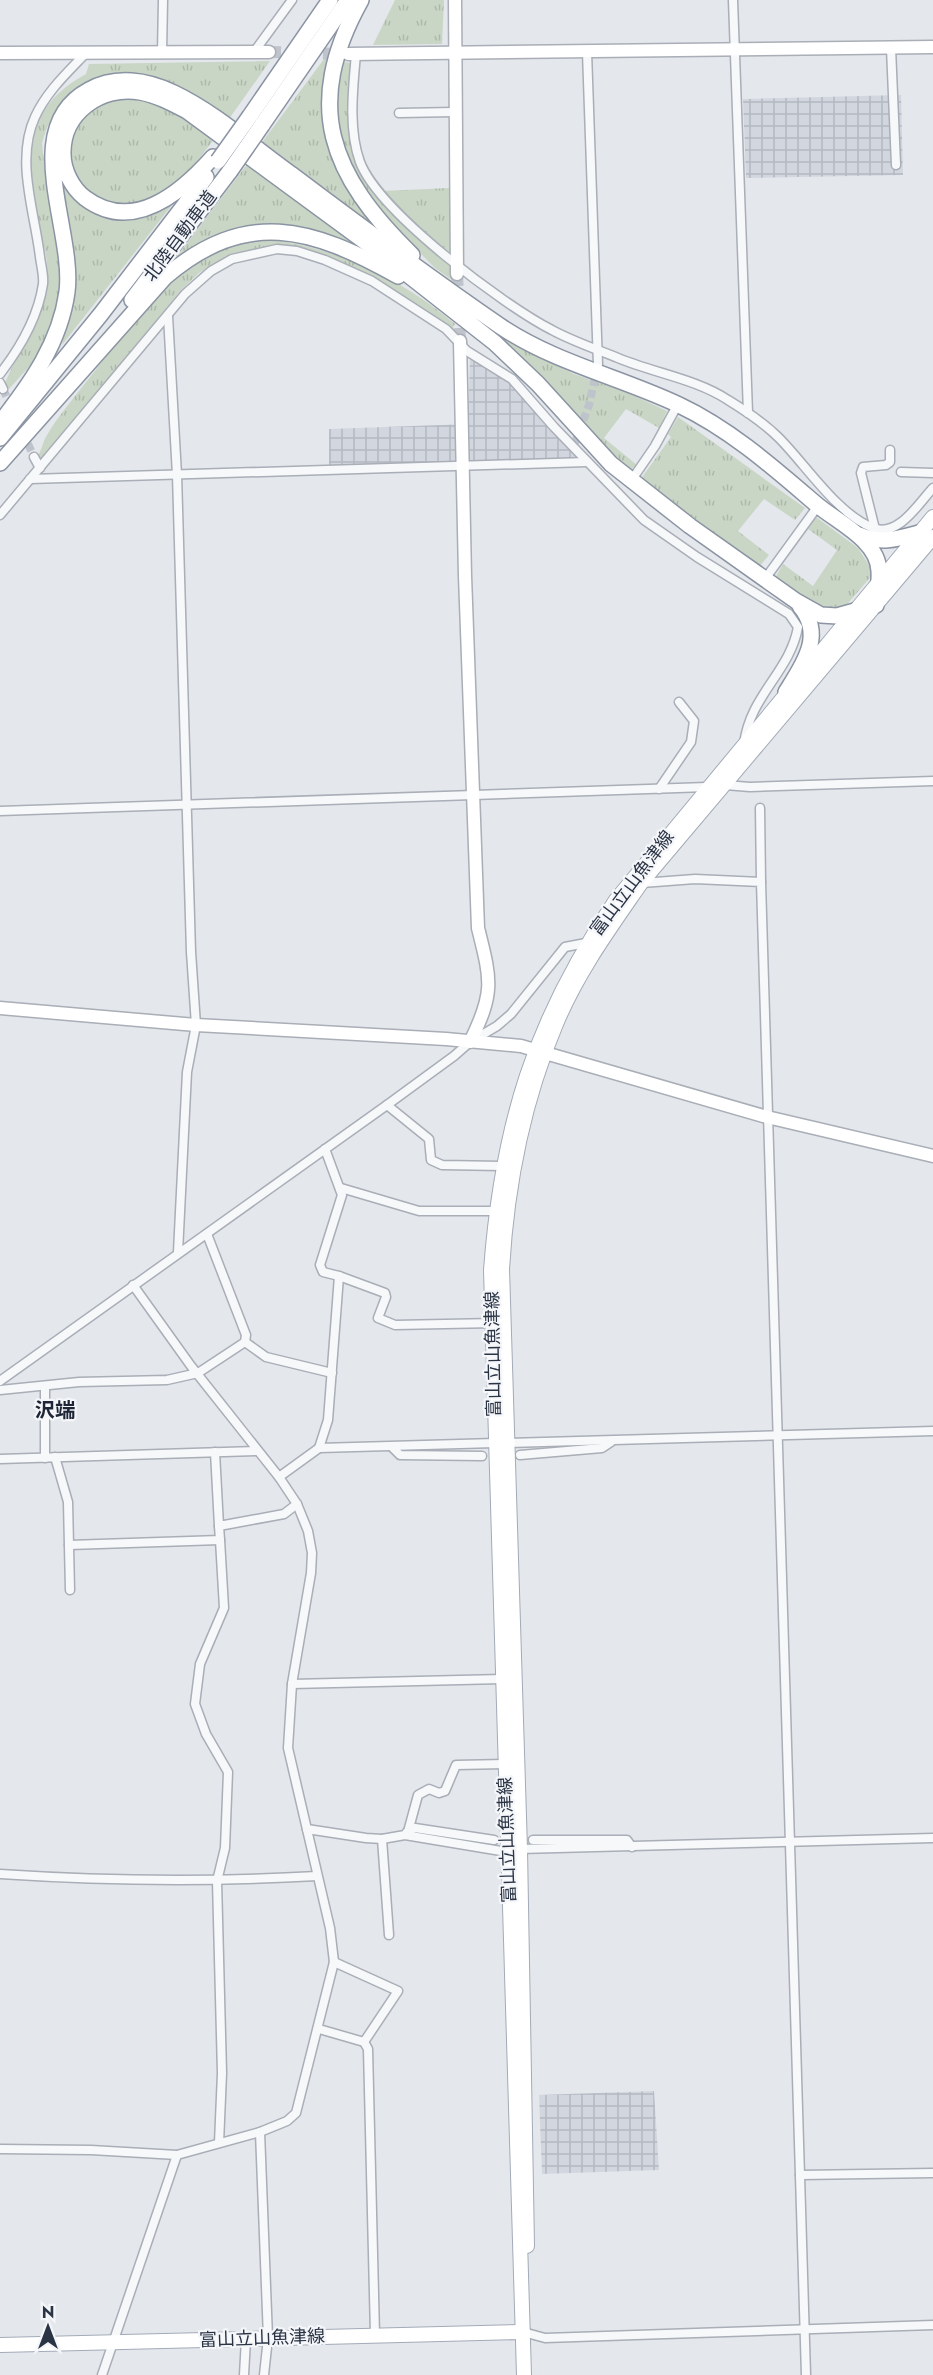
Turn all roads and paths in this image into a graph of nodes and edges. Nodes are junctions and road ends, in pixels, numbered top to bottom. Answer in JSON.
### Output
{"nodes":[{"id":1,"x":163,"y":0,"type":"edge"},
{"id":2,"x":292,"y":0,"type":"edge"},
{"id":3,"x":328,"y":0,"type":"edge"},
{"id":4,"x":348,"y":0,"type":"edge"},
{"id":5,"x":362,"y":0,"type":"edge"},
{"id":6,"x":455,"y":0,"type":"edge"},
{"id":7,"x":733,"y":0,"type":"edge"},
{"id":8,"x":933,"y":47,"type":"edge"},
{"id":9,"x":891,"y":48,"type":"junction"},
{"id":10,"x":734,"y":51,"type":"junction"},
{"id":11,"x":254,"y":52,"type":"junction"},
{"id":12,"x":269,"y":52,"type":"tunnel mouth"},
{"id":13,"x":454,"y":52,"type":"junction"},
{"id":14,"x":587,"y":52,"type":"junction"},
{"id":15,"x":0,"y":53,"type":"edge"},
{"id":16,"x":86,"y":53,"type":"junction"},
{"id":17,"x":162,"y":53,"type":"junction"},
{"id":18,"x":352,"y":54,"type":"joint"},
{"id":19,"x":455,"y":112,"type":"junction"},
{"id":20,"x":399,"y":113,"type":"dead end"},
{"id":21,"x":253,"y":118,"type":"junction"},
{"id":22,"x":220,"y":163,"type":"junction"},
{"id":23,"x":896,"y":165,"type":"dead end"},
{"id":24,"x":458,"y":269,"type":"junction"},
{"id":25,"x":466,"y":302,"type":"junction"},
{"id":26,"x":449,"y":307,"type":"junction"},
{"id":27,"x":168,"y":316,"type":"junction"},
{"id":28,"x":460,"y":341,"type":"junction"},
{"id":29,"x":597,"y":349,"type":"junction"},
{"id":30,"x":598,"y":365,"type":"tunnel mouth"},
{"id":31,"x":0,"y":374,"type":"edge"},
{"id":32,"x":678,"y":404,"type":"junction"},
{"id":33,"x":748,"y":413,"type":"junction"},
{"id":34,"x":0,"y":423,"type":"edge"},
{"id":35,"x":0,"y":438,"type":"edge"},
{"id":36,"x":890,"y":450,"type":"dead end"},
{"id":37,"x":34,"y":457,"type":"tunnel mouth"},
{"id":38,"x":587,"y":462,"type":"junction"},
{"id":39,"x":0,"y":463,"type":"edge"},
{"id":40,"x":462,"y":465,"type":"junction"},
{"id":41,"x":40,"y":468,"type":"junction"},
{"id":42,"x":901,"y":472,"type":"dead end"},
{"id":43,"x":933,"y":473,"type":"edge"},
{"id":44,"x":177,"y":475,"type":"junction"},
{"id":45,"x":30,"y":479,"type":"junction"},
{"id":46,"x":631,"y":481,"type":"junction"},
{"id":47,"x":933,"y":488,"type":"edge"},
{"id":48,"x":818,"y":506,"type":"junction"},
{"id":49,"x":0,"y":515,"type":"edge"},
{"id":50,"x":933,"y":517,"type":"edge"},
{"id":51,"x":874,"y":529,"type":"junction"},
{"id":52,"x":854,"y":533,"type":"junction"},
{"id":53,"x":929,"y":537,"type":"edge"},
{"id":54,"x":765,"y":579,"type":"junction"},
{"id":55,"x":879,"y":581,"type":"junction"},
{"id":56,"x":796,"y":601,"type":"junction"},
{"id":57,"x":876,"y":605,"type":"junction"},
{"id":58,"x":852,"y":612,"type":"junction"},
{"id":59,"x":786,"y":692,"type":"junction"},
{"id":60,"x":679,"y":702,"type":"dead end"},
{"id":61,"x":744,"y":744,"type":"junction"},
{"id":62,"x":933,"y":782,"type":"edge"},
{"id":63,"x":725,"y":784,"type":"junction"},
{"id":64,"x":707,"y":787,"type":"junction"},
{"id":65,"x":659,"y":789,"type":"junction"},
{"id":66,"x":474,"y":797,"type":"junction"},
{"id":67,"x":186,"y":805,"type":"junction"},
{"id":68,"x":760,"y":808,"type":"dead end"},
{"id":69,"x":0,"y":811,"type":"edge"},
{"id":70,"x":761,"y":882,"type":"junction"},
{"id":71,"x":634,"y":883,"type":"junction"},
{"id":72,"x":586,"y":943,"type":"junction"},
{"id":73,"x":0,"y":1008,"type":"edge"},
{"id":74,"x":196,"y":1024,"type":"junction"},
{"id":75,"x":470,"y":1041,"type":"junction"},
{"id":76,"x":540,"y":1051,"type":"junction"},
{"id":77,"x":387,"y":1105,"type":"junction"},
{"id":78,"x":767,"y":1117,"type":"junction"},
{"id":79,"x":325,"y":1149,"type":"junction"},
{"id":80,"x":933,"y":1156,"type":"edge"},
{"id":81,"x":502,"y":1166,"type":"junction"},
{"id":82,"x":341,"y":1188,"type":"junction"},
{"id":83,"x":495,"y":1211,"type":"junction"},
{"id":84,"x":207,"y":1234,"type":"junction"},
{"id":85,"x":178,"y":1252,"type":"junction"},
{"id":86,"x":339,"y":1276,"type":"junction"},
{"id":87,"x":133,"y":1285,"type":"junction"},
{"id":88,"x":498,"y":1323,"type":"junction"},
{"id":89,"x":245,"y":1342,"type":"junction"},
{"id":90,"x":198,"y":1373,"type":"junction"},
{"id":91,"x":332,"y":1373,"type":"junction"},
{"id":92,"x":0,"y":1381,"type":"edge"},
{"id":93,"x":45,"y":1386,"type":"junction"},
{"id":94,"x":0,"y":1390,"type":"edge"},
{"id":95,"x":933,"y":1431,"type":"edge"},
{"id":96,"x":778,"y":1435,"type":"junction"},
{"id":97,"x":611,"y":1442,"type":"junction"},
{"id":98,"x":501,"y":1443,"type":"junction"},
{"id":99,"x":392,"y":1447,"type":"junction"},
{"id":100,"x":319,"y":1448,"type":"junction"},
{"id":101,"x":257,"y":1451,"type":"junction"},
{"id":102,"x":215,"y":1452,"type":"junction"},
{"id":103,"x":520,"y":1455,"type":"dead end"},
{"id":104,"x":482,"y":1456,"type":"dead end"},
{"id":105,"x":55,"y":1457,"type":"junction"},
{"id":106,"x":45,"y":1458,"type":"junction"},
{"id":107,"x":0,"y":1459,"type":"edge"},
{"id":108,"x":279,"y":1477,"type":"junction"},
{"id":109,"x":297,"y":1504,"type":"junction"},
{"id":110,"x":219,"y":1526,"type":"junction"},
{"id":111,"x":219,"y":1540,"type":"junction"},
{"id":112,"x":69,"y":1545,"type":"junction"},
{"id":113,"x":70,"y":1590,"type":"dead end"},
{"id":114,"x":502,"y":1679,"type":"junction"},
{"id":115,"x":292,"y":1684,"type":"junction"},
{"id":116,"x":505,"y":1764,"type":"junction"},
{"id":117,"x":307,"y":1829,"type":"junction"},
{"id":118,"x":407,"y":1831,"type":"junction"},
{"id":119,"x":933,"y":1838,"type":"edge"},
{"id":120,"x":382,"y":1839,"type":"junction"},
{"id":121,"x":494,"y":1840,"type":"dead end"},
{"id":122,"x":533,"y":1840,"type":"dead end"},
{"id":123,"x":790,"y":1842,"type":"junction"},
{"id":124,"x":632,"y":1847,"type":"junction"},
{"id":125,"x":514,"y":1851,"type":"junction"},
{"id":126,"x":0,"y":1874,"type":"edge"},
{"id":127,"x":317,"y":1876,"type":"junction"},
{"id":128,"x":217,"y":1881,"type":"junction"},
{"id":129,"x":389,"y":1935,"type":"dead end"},
{"id":130,"x":334,"y":1962,"type":"junction"},
{"id":131,"x":319,"y":2029,"type":"junction"},
{"id":132,"x":364,"y":2042,"type":"junction"},
{"id":133,"x":260,"y":2132,"type":"junction"},
{"id":134,"x":219,"y":2143,"type":"junction"},
{"id":135,"x":0,"y":2150,"type":"edge"},
{"id":136,"x":177,"y":2155,"type":"junction"},
{"id":137,"x":933,"y":2173,"type":"edge"},
{"id":138,"x":800,"y":2175,"type":"junction"},
{"id":139,"x":933,"y":2325,"type":"edge"},
{"id":140,"x":805,"y":2329,"type":"junction"},
{"id":141,"x":523,"y":2332,"type":"junction"},
{"id":142,"x":375,"y":2335,"type":"junction"},
{"id":143,"x":246,"y":2338,"type":"junction"},
{"id":144,"x":268,"y":2338,"type":"junction"},
{"id":145,"x":112,"y":2342,"type":"junction"},
{"id":146,"x":0,"y":2345,"type":"edge"},
{"id":147,"x":102,"y":2375,"type":"edge"},
{"id":148,"x":244,"y":2375,"type":"edge"},
{"id":149,"x":264,"y":2375,"type":"edge"},
{"id":150,"x":524,"y":2375,"type":"edge"},
{"id":151,"x":806,"y":2375,"type":"edge"}],
"edges":[{"from":1,"to":17,"type":"street"},
{"from":2,"to":11,"type":"street"},
{"from":3,"to":21,"type":"highway","name":"北陸自動車道"},
{"from":4,"to":21,"type":"highway","name":"北陸自動車道"},
{"from":5,"to":25,"type":"highway"},
{"from":6,"to":13,"type":"street"},
{"from":7,"to":10,"type":"street"},
{"from":8,"to":9,"type":"street"},
{"from":9,"to":10,"type":"street"},
{"from":9,"to":23,"type":"street"},
{"from":10,"to":14,"type":"street"},
{"from":10,"to":33,"type":"street"},
{"from":11,"to":12,"type":"street"},
{"from":11,"to":17,"type":"street"},
{"from":13,"to":14,"type":"street"},
{"from":13,"to":18,"type":"street"},
{"from":13,"to":19,"type":"street"},
{"from":14,"to":29,"type":"street"},
{"from":15,"to":16,"type":"street"},
{"from":16,"to":17,"type":"street"},
{"from":16,"to":31,"type":"street"},
{"from":18,"to":24,"type":"street"},
{"from":19,"to":20,"type":"street"},
{"from":19,"to":24,"type":"street"},
{"from":21,"to":22,"type":"highway","name":"北陸自動車道","bridge":true},
{"from":21,"to":22,"type":"highway"},
{"from":22,"to":26,"type":"highway"},
{"from":22,"to":35,"type":"highway","name":"北陸自動車道"},
{"from":22,"to":39,"type":"highway","name":"北陸自動車道"},
{"from":24,"to":29,"type":"street"},
{"from":25,"to":32,"type":"highway"},
{"from":25,"to":34,"type":"highway"},
{"from":26,"to":39,"type":"highway"},
{"from":26,"to":46,"type":"highway"},
{"from":27,"to":28,"type":"street"},
{"from":27,"to":41,"type":"street"},
{"from":27,"to":44,"type":"street"},
{"from":28,"to":38,"type":"street"},
{"from":28,"to":40,"type":"street"},
{"from":29,"to":30,"type":"street"},
{"from":29,"to":33,"type":"street"},
{"from":32,"to":46,"type":"street"},
{"from":32,"to":48,"type":"highway"},
{"from":33,"to":51,"type":"street"},
{"from":36,"to":51,"type":"street"},
{"from":37,"to":41,"type":"street"},
{"from":38,"to":40,"type":"street"},
{"from":38,"to":61,"type":"street"},
{"from":40,"to":44,"type":"street"},
{"from":40,"to":66,"type":"street"},
{"from":41,"to":45,"type":"street"},
{"from":42,"to":43,"type":"street"},
{"from":44,"to":45,"type":"street"},
{"from":44,"to":67,"type":"street"},
{"from":45,"to":49,"type":"street"},
{"from":46,"to":54,"type":"highway"},
{"from":47,"to":51,"type":"street"},
{"from":48,"to":52,"type":"highway"},
{"from":48,"to":54,"type":"street"},
{"from":50,"to":53,"type":"main road","name":"富山立山魚津線"},
{"from":52,"to":53,"type":"highway"},
{"from":52,"to":55,"type":"highway"},
{"from":53,"to":55,"type":"main road","name":"富山立山魚津線"},
{"from":53,"to":57,"type":"main road","name":"富山立山魚津線"},
{"from":54,"to":56,"type":"highway"},
{"from":55,"to":57,"type":"highway"},
{"from":55,"to":58,"type":"main road","name":"富山立山魚津線"},
{"from":56,"to":58,"type":"highway"},
{"from":56,"to":59,"type":"highway"},
{"from":57,"to":58,"type":"highway"},
{"from":57,"to":63,"type":"main road","name":"富山立山魚津線"},
{"from":58,"to":59,"type":"main road","name":"富山立山魚津線"},
{"from":59,"to":61,"type":"main road","name":"富山立山魚津線"},
{"from":60,"to":65,"type":"street"},
{"from":61,"to":64,"type":"main road","name":"富山立山魚津線"},
{"from":62,"to":63,"type":"street"},
{"from":63,"to":71,"type":"main road","name":"富山立山魚津線"},
{"from":64,"to":65,"type":"street"},
{"from":64,"to":71,"type":"main road","name":"富山立山魚津線"},
{"from":65,"to":66,"type":"street"},
{"from":66,"to":67,"type":"street"},
{"from":66,"to":75,"type":"street"},
{"from":67,"to":69,"type":"street"},
{"from":67,"to":74,"type":"street"},
{"from":68,"to":70,"type":"street"},
{"from":70,"to":71,"type":"street"},
{"from":70,"to":78,"type":"street"},
{"from":71,"to":72,"type":"main road","name":"富山立山魚津線"},
{"from":71,"to":76,"type":"main road","name":"富山立山魚津線"},
{"from":72,"to":75,"type":"street"},
{"from":72,"to":76,"type":"main road","name":"富山立山魚津線"},
{"from":73,"to":74,"type":"street"},
{"from":74,"to":75,"type":"street"},
{"from":74,"to":85,"type":"street"},
{"from":75,"to":76,"type":"street"},
{"from":75,"to":77,"type":"street"},
{"from":76,"to":78,"type":"street"},
{"from":76,"to":81,"type":"main road","name":"富山立山魚津線"},
{"from":76,"to":88,"type":"main road","name":"富山立山魚津線"},
{"from":77,"to":79,"type":"street"},
{"from":77,"to":81,"type":"street"},
{"from":78,"to":80,"type":"street"},
{"from":78,"to":96,"type":"street"},
{"from":79,"to":82,"type":"street"},
{"from":79,"to":84,"type":"street"},
{"from":81,"to":83,"type":"main road","name":"富山立山魚津線"},
{"from":82,"to":83,"type":"street"},
{"from":82,"to":86,"type":"street"},
{"from":83,"to":88,"type":"main road","name":"富山立山魚津線"},
{"from":84,"to":85,"type":"street"},
{"from":84,"to":89,"type":"street"},
{"from":85,"to":87,"type":"street"},
{"from":86,"to":88,"type":"street"},
{"from":86,"to":91,"type":"street"},
{"from":87,"to":90,"type":"street"},
{"from":87,"to":92,"type":"street"},
{"from":88,"to":98,"type":"main road","name":"富山立山魚津線"},
{"from":89,"to":90,"type":"street"},
{"from":89,"to":91,"type":"street"},
{"from":90,"to":93,"type":"street"},
{"from":90,"to":101,"type":"street"},
{"from":91,"to":100,"type":"street"},
{"from":93,"to":94,"type":"street"},
{"from":93,"to":106,"type":"street"},
{"from":95,"to":96,"type":"street"},
{"from":96,"to":97,"type":"street"},
{"from":96,"to":123,"type":"street"},
{"from":97,"to":98,"type":"street"},
{"from":97,"to":103,"type":"street"},
{"from":98,"to":99,"type":"street"},
{"from":98,"to":114,"type":"main road","name":"富山立山魚津線"},
{"from":98,"to":125,"type":"main road","name":"富山立山魚津線"},
{"from":99,"to":100,"type":"street"},
{"from":99,"to":104,"type":"street"},
{"from":100,"to":108,"type":"street"},
{"from":101,"to":102,"type":"street"},
{"from":101,"to":108,"type":"street"},
{"from":102,"to":105,"type":"street"},
{"from":102,"to":110,"type":"street"},
{"from":105,"to":106,"type":"street"},
{"from":105,"to":112,"type":"street"},
{"from":106,"to":107,"type":"street"},
{"from":108,"to":109,"type":"street"},
{"from":109,"to":110,"type":"street"},
{"from":109,"to":115,"type":"street"},
{"from":110,"to":111,"type":"street"},
{"from":111,"to":112,"type":"street"},
{"from":111,"to":128,"type":"street"},
{"from":112,"to":113,"type":"street"},
{"from":114,"to":115,"type":"street"},
{"from":114,"to":116,"type":"main road","name":"富山立山魚津線"},
{"from":115,"to":117,"type":"street"},
{"from":116,"to":118,"type":"street"},
{"from":116,"to":125,"type":"main road","name":"富山立山魚津線"},
{"from":117,"to":120,"type":"street"},
{"from":117,"to":127,"type":"street"},
{"from":118,"to":120,"type":"street"},
{"from":118,"to":121,"type":"street"},
{"from":118,"to":125,"type":"street"},
{"from":119,"to":123,"type":"street"},
{"from":120,"to":129,"type":"street"},
{"from":122,"to":124,"type":"street"},
{"from":123,"to":124,"type":"street"},
{"from":123,"to":138,"type":"street"},
{"from":124,"to":125,"type":"street"},
{"from":125,"to":141,"type":"main road","name":"富山立山魚津線"},
{"from":126,"to":128,"type":"street"},
{"from":127,"to":128,"type":"street"},
{"from":127,"to":130,"type":"street"},
{"from":128,"to":134,"type":"street"},
{"from":130,"to":131,"type":"street"},
{"from":130,"to":132,"type":"street"},
{"from":131,"to":132,"type":"street"},
{"from":131,"to":133,"type":"street"},
{"from":132,"to":142,"type":"street"},
{"from":133,"to":134,"type":"street"},
{"from":133,"to":144,"type":"street"},
{"from":134,"to":136,"type":"street"},
{"from":135,"to":136,"type":"street"},
{"from":136,"to":145,"type":"street"},
{"from":137,"to":138,"type":"street"},
{"from":138,"to":140,"type":"street"},
{"from":139,"to":140,"type":"street"},
{"from":140,"to":141,"type":"street"},
{"from":140,"to":151,"type":"street"},
{"from":141,"to":142,"type":"main road","name":"富山立山魚津線"},
{"from":141,"to":150,"type":"main road"},
{"from":142,"to":144,"type":"main road","name":"富山立山魚津線"},
{"from":143,"to":144,"type":"main road","name":"富山立山魚津線"},
{"from":143,"to":145,"type":"main road","name":"富山立山魚津線"},
{"from":143,"to":148,"type":"street"},
{"from":144,"to":149,"type":"street"},
{"from":145,"to":146,"type":"main road","name":"富山立山魚津線"},
{"from":145,"to":147,"type":"street"}]}
